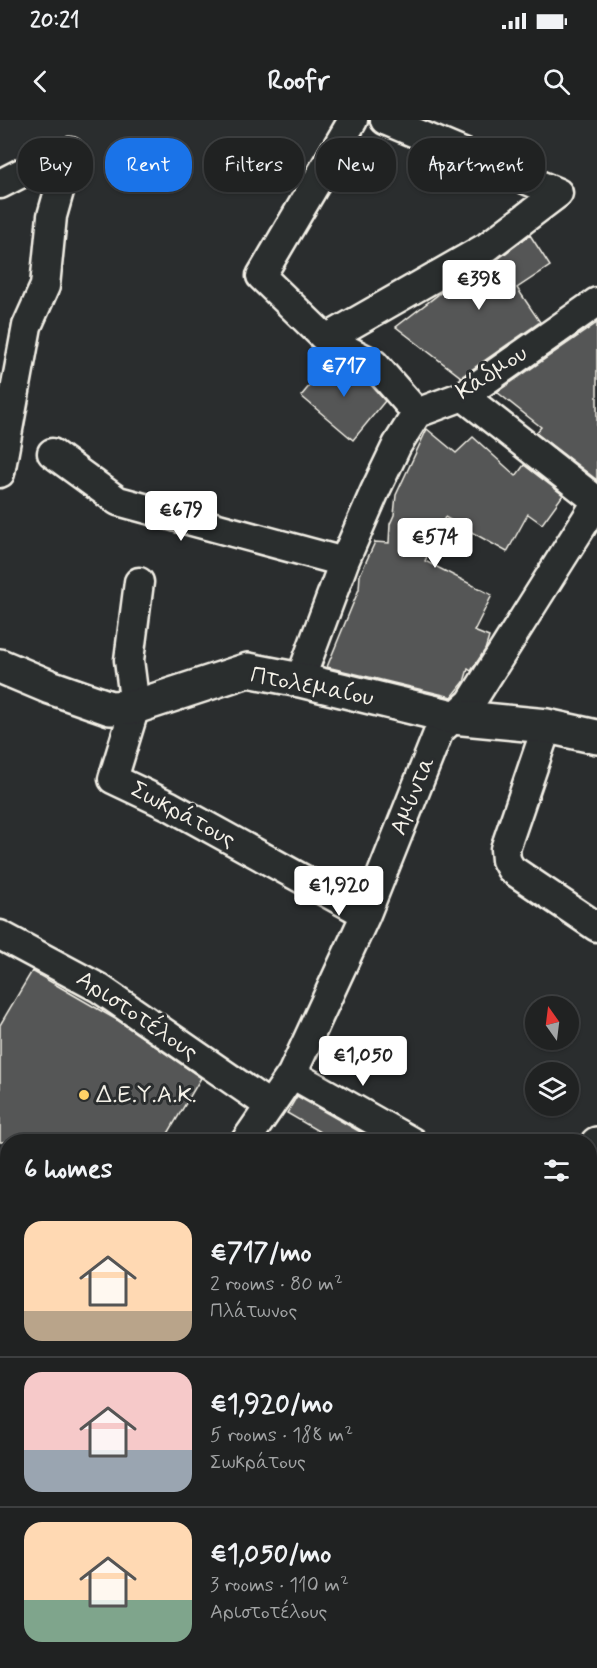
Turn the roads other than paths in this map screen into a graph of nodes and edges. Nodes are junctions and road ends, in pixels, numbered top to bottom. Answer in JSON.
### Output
{"nodes":[{"id":1,"x":353,"y":120,"type":"edge"},
{"id":2,"x":385,"y":120,"type":"edge"},
{"id":3,"x":0,"y":184,"type":"edge"},
{"id":4,"x":597,"y":302,"type":"edge"},
{"id":5,"x":326,"y":339,"type":"junction"},
{"id":6,"x":463,"y":396,"type":"junction"},
{"id":7,"x":417,"y":413,"type":"junction"},
{"id":8,"x":52,"y":453,"type":"dead end"},
{"id":9,"x":0,"y":473,"type":"edge"},
{"id":10,"x":597,"y":501,"type":"edge"},
{"id":11,"x":344,"y":562,"type":"junction"},
{"id":12,"x":139,"y":582,"type":"dead end"},
{"id":13,"x":0,"y":666,"type":"edge"},
{"id":14,"x":300,"y":680,"type":"junction"},
{"id":15,"x":135,"y":707,"type":"junction"},
{"id":16,"x":453,"y":717,"type":"junction"},
{"id":17,"x":548,"y":726,"type":"junction"},
{"id":18,"x":597,"y":737,"type":"edge"},
{"id":19,"x":366,"y":914,"type":"junction"},
{"id":20,"x":597,"y":927,"type":"edge"},
{"id":21,"x":0,"y":935,"type":"edge"},
{"id":22,"x":292,"y":1074,"type":"junction"},
{"id":23,"x":270,"y":1106,"type":"junction"},
{"id":24,"x":251,"y":1134,"type":"edge"},
{"id":25,"x":398,"y":1134,"type":"edge"}],
"edges":[{"from":1,"to":5,"type":"street"},
{"from":2,"to":5,"type":"street"},
{"from":3,"to":9,"type":"street"},
{"from":4,"to":6,"type":"street","name":"Κάδμου"},
{"from":5,"to":7,"type":"street"},
{"from":6,"to":7,"type":"street","name":"Κάδμου"},
{"from":6,"to":10,"type":"street"},
{"from":7,"to":11,"type":"street"},
{"from":8,"to":11,"type":"street"},
{"from":10,"to":16,"type":"street","name":"Αμύντα"},
{"from":11,"to":14,"type":"street"},
{"from":12,"to":15,"type":"street","name":"Σωκράτους"},
{"from":13,"to":15,"type":"street","name":"Πτολεμαίου"},
{"from":14,"to":15,"type":"street","name":"Πτολεμαίου"},
{"from":14,"to":16,"type":"street","name":"Πτολεμαίου"},
{"from":15,"to":19,"type":"street","name":"Σωκράτους"},
{"from":16,"to":17,"type":"street","name":"Πτολεμαίου"},
{"from":16,"to":19,"type":"street","name":"Αμύντα"},
{"from":17,"to":18,"type":"street","name":"Πτολεμαίου"},
{"from":17,"to":20,"type":"street"},
{"from":19,"to":22,"type":"street","name":"Αμύντα"},
{"from":21,"to":23,"type":"street","name":"Αριστοτέλους"},
{"from":22,"to":23,"type":"street","name":"Αμύντα"},
{"from":22,"to":25,"type":"street"},
{"from":23,"to":24,"type":"street","name":"Αμύντα"}]}
